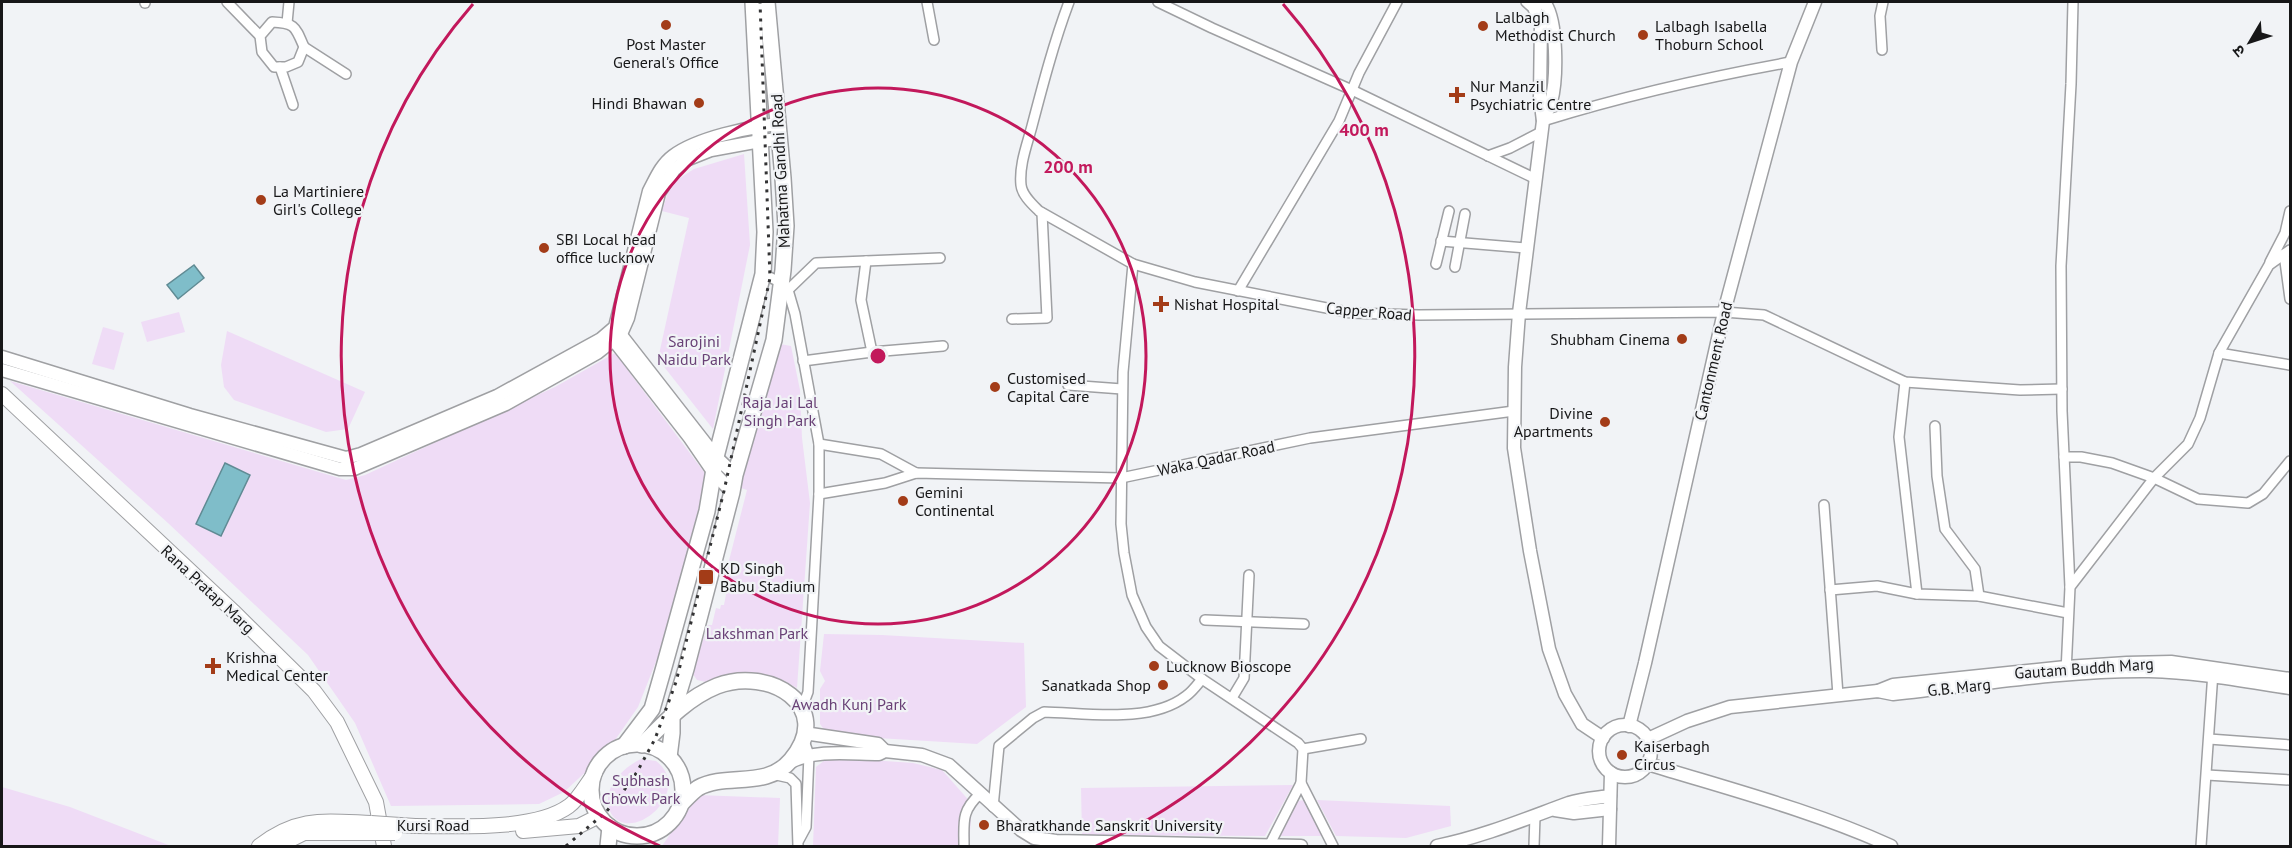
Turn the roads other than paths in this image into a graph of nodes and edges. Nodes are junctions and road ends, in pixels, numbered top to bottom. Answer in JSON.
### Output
{"nodes":[{"id":1,"x":227,"y":2,"type":"edge"},
{"id":2,"x":289,"y":2,"type":"edge"},
{"id":3,"x":753,"y":2,"type":"edge"},
{"id":4,"x":767,"y":2,"type":"edge"},
{"id":5,"x":927,"y":2,"type":"edge"},
{"id":6,"x":1069,"y":2,"type":"edge"},
{"id":7,"x":1158,"y":2,"type":"edge"},
{"id":8,"x":1397,"y":2,"type":"edge"},
{"id":9,"x":1815,"y":2,"type":"edge"},
{"id":10,"x":1883,"y":2,"type":"edge"},
{"id":11,"x":2073,"y":2,"type":"edge"},
{"id":12,"x":1536,"y":4,"type":"edge"},
{"id":13,"x":287,"y":23,"type":"junction"},
{"id":14,"x":260,"y":36,"type":"junction"},
{"id":15,"x":934,"y":40,"type":"dead end"},
{"id":16,"x":304,"y":46,"type":"junction"},
{"id":17,"x":1882,"y":50,"type":"dead end"},
{"id":18,"x":1791,"y":62,"type":"junction"},
{"id":19,"x":280,"y":67,"type":"junction"},
{"id":20,"x":346,"y":74,"type":"dead end"},
{"id":21,"x":1352,"y":90,"type":"junction"},
{"id":22,"x":293,"y":105,"type":"dead end"},
{"id":23,"x":1542,"y":126,"type":"junction"},
{"id":24,"x":780,"y":132,"type":"junction"},
{"id":25,"x":759,"y":133,"type":"junction"},
{"id":26,"x":1488,"y":156,"type":"junction"},
{"id":27,"x":1536,"y":179,"type":"junction"},
{"id":28,"x":1449,"y":211,"type":"dead end"},
{"id":29,"x":2290,"y":212,"type":"edge"},
{"id":30,"x":1042,"y":213,"type":"junction"},
{"id":31,"x":1465,"y":214,"type":"dead end"},
{"id":32,"x":1441,"y":242,"type":"junction"},
{"id":33,"x":1459,"y":243,"type":"junction"},
{"id":34,"x":1527,"y":248,"type":"junction"},
{"id":35,"x":2287,"y":252,"type":"edge"},
{"id":36,"x":940,"y":258,"type":"dead end"},
{"id":37,"x":866,"y":261,"type":"junction"},
{"id":38,"x":1133,"y":264,"type":"junction"},
{"id":39,"x":1436,"y":264,"type":"dead end"},
{"id":40,"x":2269,"y":265,"type":"junction"},
{"id":41,"x":1455,"y":267,"type":"dead end"},
{"id":42,"x":764,"y":274,"type":"junction"},
{"id":43,"x":785,"y":287,"type":"junction"},
{"id":44,"x":1238,"y":291,"type":"junction"},
{"id":45,"x":2290,"y":299,"type":"edge"},
{"id":46,"x":1725,"y":312,"type":"junction"},
{"id":47,"x":1518,"y":313,"type":"junction"},
{"id":48,"x":1012,"y":319,"type":"dead end"},
{"id":49,"x":614,"y":334,"type":"junction"},
{"id":50,"x":943,"y":346,"type":"dead end"},
{"id":51,"x":872,"y":352,"type":"junction"},
{"id":52,"x":2219,"y":354,"type":"junction"},
{"id":53,"x":2,"y":357,"type":"edge"},
{"id":54,"x":803,"y":361,"type":"junction"},
{"id":55,"x":2290,"y":365,"type":"edge"},
{"id":56,"x":2,"y":370,"type":"edge"},
{"id":57,"x":1905,"y":382,"type":"junction"},
{"id":58,"x":1068,"y":385,"type":"dead end"},
{"id":59,"x":1122,"y":389,"type":"junction"},
{"id":60,"x":2062,"y":389,"type":"junction"},
{"id":61,"x":2,"y":394,"type":"edge"},
{"id":62,"x":1514,"y":411,"type":"junction"},
{"id":63,"x":1935,"y":426,"type":"dead end"},
{"id":64,"x":819,"y":444,"type":"junction"},
{"id":65,"x":716,"y":457,"type":"junction"},
{"id":66,"x":2064,"y":457,"type":"junction"},
{"id":67,"x":2290,"y":461,"type":"edge"},
{"id":68,"x":714,"y":473,"type":"junction"},
{"id":69,"x":916,"y":473,"type":"junction"},
{"id":70,"x":735,"y":475,"type":"junction"},
{"id":71,"x":1122,"y":478,"type":"junction"},
{"id":72,"x":2154,"y":478,"type":"junction"},
{"id":73,"x":732,"y":492,"type":"junction"},
{"id":74,"x":819,"y":494,"type":"junction"},
{"id":75,"x":1824,"y":505,"type":"dead end"},
{"id":76,"x":1249,"y":575,"type":"dead end"},
{"id":77,"x":2070,"y":587,"type":"junction"},
{"id":78,"x":1830,"y":590,"type":"junction"},
{"id":79,"x":1917,"y":594,"type":"junction"},
{"id":80,"x":1979,"y":596,"type":"junction"},
{"id":81,"x":2068,"y":613,"type":"junction"},
{"id":82,"x":1205,"y":620,"type":"dead end"},
{"id":83,"x":1247,"y":622,"type":"junction"},
{"id":84,"x":1304,"y":624,"type":"dead end"},
{"id":85,"x":2066,"y":671,"type":"junction"},
{"id":86,"x":2213,"y":672,"type":"junction"},
{"id":87,"x":1202,"y":679,"type":"junction"},
{"id":88,"x":2290,"y":679,"type":"edge"},
{"id":89,"x":683,"y":681,"type":"junction"},
{"id":90,"x":2290,"y":688,"type":"edge"},
{"id":91,"x":700,"y":695,"type":"junction"},
{"id":92,"x":1838,"y":695,"type":"junction"},
{"id":93,"x":1232,"y":698,"type":"junction"},
{"id":94,"x":802,"y":708,"type":"junction"},
{"id":95,"x":672,"y":715,"type":"junction"},
{"id":96,"x":1629,"y":726,"type":"junction"},
{"id":97,"x":804,"y":736,"type":"junction"},
{"id":98,"x":1602,"y":738,"type":"junction"},
{"id":99,"x":1361,"y":739,"type":"dead end"},
{"id":100,"x":1648,"y":739,"type":"junction"},
{"id":101,"x":2209,"y":739,"type":"junction"},
{"id":102,"x":642,"y":745,"type":"junction"},
{"id":103,"x":2290,"y":745,"type":"edge"},
{"id":104,"x":624,"y":746,"type":"junction"},
{"id":105,"x":1303,"y":749,"type":"junction"},
{"id":106,"x":885,"y":750,"type":"junction"},
{"id":107,"x":809,"y":755,"type":"junction"},
{"id":108,"x":669,"y":757,"type":"junction"},
{"id":109,"x":790,"y":762,"type":"junction"},
{"id":110,"x":1648,"y":764,"type":"junction"},
{"id":111,"x":595,"y":773,"type":"junction"},
{"id":112,"x":1611,"y":773,"type":"junction"},
{"id":113,"x":772,"y":774,"type":"junction"},
{"id":114,"x":2207,"y":775,"type":"junction"},
{"id":115,"x":2290,"y":780,"type":"edge"},
{"id":116,"x":1301,"y":783,"type":"junction"},
{"id":117,"x":980,"y":794,"type":"junction"},
{"id":118,"x":1610,"y":796,"type":"junction"},
{"id":119,"x":681,"y":804,"type":"junction"},
{"id":120,"x":993,"y":807,"type":"junction"},
{"id":121,"x":1610,"y":809,"type":"junction"},
{"id":122,"x":1554,"y":810,"type":"junction"},
{"id":123,"x":1535,"y":816,"type":"junction"},
{"id":124,"x":604,"y":822,"type":"junction"},
{"id":125,"x":371,"y":828,"type":"junction"},
{"id":126,"x":413,"y":830,"type":"junction"},
{"id":127,"x":655,"y":833,"type":"junction"},
{"id":128,"x":799,"y":843,"type":"edge"},
{"id":129,"x":259,"y":846,"type":"edge"},
{"id":130,"x":278,"y":846,"type":"edge"},
{"id":131,"x":384,"y":846,"type":"edge"},
{"id":132,"x":608,"y":846,"type":"edge"},
{"id":133,"x":643,"y":846,"type":"edge"},
{"id":134,"x":964,"y":846,"type":"edge"},
{"id":135,"x":1269,"y":846,"type":"edge"},
{"id":136,"x":1301,"y":846,"type":"edge"},
{"id":137,"x":1333,"y":846,"type":"edge"},
{"id":138,"x":1437,"y":846,"type":"edge"},
{"id":139,"x":1534,"y":846,"type":"edge"},
{"id":140,"x":1609,"y":846,"type":"edge"},
{"id":141,"x":1891,"y":846,"type":"edge"},
{"id":142,"x":2201,"y":846,"type":"edge"}],
"edges":[{"from":1,"to":14,"type":"street"},
{"from":2,"to":13,"type":"street"},
{"from":3,"to":25,"type":"main road","name":"Mahatma Gandhi Road"},
{"from":4,"to":24,"type":"main road","name":"Mahatma Gandhi Road"},
{"from":5,"to":15,"type":"street"},
{"from":6,"to":30,"type":"street","name":"Capper Road"},
{"from":7,"to":21,"type":"street"},
{"from":8,"to":21,"type":"street"},
{"from":9,"to":18,"type":"street","name":"Cantonment Road"},
{"from":10,"to":17,"type":"street"},
{"from":11,"to":60,"type":"street"},
{"from":12,"to":23,"type":"street"},
{"from":13,"to":14,"type":"street"},
{"from":13,"to":16,"type":"street"},
{"from":14,"to":19,"type":"street"},
{"from":16,"to":19,"type":"street"},
{"from":16,"to":20,"type":"street"},
{"from":18,"to":23,"type":"street"},
{"from":18,"to":46,"type":"street","name":"Cantonment Road"},
{"from":19,"to":22,"type":"street"},
{"from":21,"to":26,"type":"street"},
{"from":21,"to":44,"type":"street"},
{"from":23,"to":26,"type":"street"},
{"from":23,"to":27,"type":"street"},
{"from":24,"to":25,"type":"street"},
{"from":24,"to":43,"type":"main road","name":"Mahatma Gandhi Road"},
{"from":25,"to":42,"type":"main road","name":"Mahatma Gandhi Road"},
{"from":25,"to":49,"type":"street"},
{"from":26,"to":27,"type":"street"},
{"from":27,"to":34,"type":"street"},
{"from":28,"to":32,"type":"street"},
{"from":29,"to":40,"type":"street"},
{"from":30,"to":38,"type":"street","name":"Capper Road"},
{"from":30,"to":48,"type":"street"},
{"from":31,"to":33,"type":"street"},
{"from":32,"to":33,"type":"street"},
{"from":32,"to":39,"type":"street"},
{"from":33,"to":34,"type":"street"},
{"from":33,"to":41,"type":"street"},
{"from":34,"to":47,"type":"street"},
{"from":35,"to":40,"type":"street"},
{"from":35,"to":45,"type":"street"},
{"from":36,"to":37,"type":"street"},
{"from":37,"to":43,"type":"street"},
{"from":37,"to":51,"type":"street"},
{"from":38,"to":44,"type":"street","name":"Capper Road"},
{"from":38,"to":59,"type":"street"},
{"from":40,"to":52,"type":"street"},
{"from":42,"to":43,"type":"street"},
{"from":42,"to":65,"type":"main road","name":"Mahatma Gandhi Road"},
{"from":43,"to":54,"type":"street"},
{"from":43,"to":70,"type":"main road","name":"Mahatma Gandhi Road"},
{"from":44,"to":47,"type":"street","name":"Capper Road"},
{"from":46,"to":47,"type":"street","name":"Capper Road"},
{"from":46,"to":57,"type":"street","name":"Capper Road"},
{"from":46,"to":96,"type":"street","name":"Cantonment Road"},
{"from":47,"to":62,"type":"street"},
{"from":49,"to":53,"type":"street"},
{"from":49,"to":56,"type":"street"},
{"from":49,"to":65,"type":"street"},
{"from":49,"to":68,"type":"street"},
{"from":50,"to":51,"type":"street"},
{"from":51,"to":54,"type":"street"},
{"from":52,"to":55,"type":"street"},
{"from":52,"to":72,"type":"street"},
{"from":54,"to":64,"type":"street"},
{"from":57,"to":60,"type":"street"},
{"from":57,"to":79,"type":"street"},
{"from":58,"to":59,"type":"street"},
{"from":59,"to":71,"type":"street"},
{"from":60,"to":66,"type":"street"},
{"from":61,"to":131,"type":"main road","name":"Rana Pratap Marg"},
{"from":62,"to":71,"type":"street","name":"Waka Qadar Road"},
{"from":62,"to":98,"type":"street"},
{"from":63,"to":80,"type":"street"},
{"from":64,"to":69,"type":"street","name":"Waka Qadar Road"},
{"from":64,"to":74,"type":"street"},
{"from":65,"to":68,"type":"main road","name":"Mahatma Gandhi Road"},
{"from":65,"to":70,"type":"street"},
{"from":66,"to":72,"type":"street"},
{"from":66,"to":77,"type":"street"},
{"from":67,"to":72,"type":"street"},
{"from":68,"to":73,"type":"street"},
{"from":68,"to":104,"type":"main road","name":"Mahatma Gandhi Road"},
{"from":69,"to":71,"type":"street","name":"Waka Qadar Road"},
{"from":69,"to":74,"type":"street","name":"Waka Qadar Road"},
{"from":70,"to":73,"type":"main road","name":"Mahatma Gandhi Road"},
{"from":71,"to":87,"type":"street"},
{"from":72,"to":77,"type":"street"},
{"from":73,"to":89,"type":"main road","name":"Mahatma Gandhi Road"},
{"from":74,"to":94,"type":"street"},
{"from":75,"to":78,"type":"street"},
{"from":76,"to":83,"type":"street"},
{"from":77,"to":81,"type":"street"},
{"from":78,"to":79,"type":"street"},
{"from":78,"to":92,"type":"street"},
{"from":79,"to":80,"type":"street"},
{"from":80,"to":81,"type":"street"},
{"from":81,"to":85,"type":"street"},
{"from":82,"to":83,"type":"street"},
{"from":83,"to":84,"type":"street"},
{"from":83,"to":93,"type":"street"},
{"from":85,"to":86,"type":"street","name":"G.B. Marg"},
{"from":85,"to":92,"type":"street","name":"G.B. Marg"},
{"from":86,"to":88,"type":"street"},
{"from":86,"to":90,"type":"street","name":"G.B. Marg"},
{"from":86,"to":101,"type":"street"},
{"from":87,"to":93,"type":"street"},
{"from":87,"to":120,"type":"street"},
{"from":89,"to":91,"type":"main road"},
{"from":89,"to":95,"type":"main road","name":"Mahatma Gandhi Road"},
{"from":91,"to":94,"type":"main road"},
{"from":91,"to":95,"type":"main road"},
{"from":92,"to":100,"type":"street","name":"G.B. Marg"},
{"from":93,"to":105,"type":"street"},
{"from":94,"to":97,"type":"main road"},
{"from":95,"to":102,"type":"main road"},
{"from":95,"to":108,"type":"main road","name":"Mahatma Gandhi Road"},
{"from":96,"to":98,"type":"street"},
{"from":96,"to":100,"type":"street"},
{"from":97,"to":106,"type":"street"},
{"from":97,"to":107,"type":"street"},
{"from":97,"to":109,"type":"main road"},
{"from":98,"to":112,"type":"street"},
{"from":99,"to":105,"type":"street"},
{"from":100,"to":110,"type":"street"},
{"from":101,"to":103,"type":"street"},
{"from":101,"to":114,"type":"street"},
{"from":102,"to":104,"type":"main road"},
{"from":102,"to":108,"type":"main road"},
{"from":104,"to":111,"type":"main road"},
{"from":105,"to":116,"type":"street"},
{"from":106,"to":107,"type":"street"},
{"from":106,"to":117,"type":"street"},
{"from":107,"to":109,"type":"street"},
{"from":107,"to":128,"type":"street"},
{"from":108,"to":119,"type":"main road"},
{"from":109,"to":113,"type":"main road"},
{"from":110,"to":112,"type":"street"},
{"from":110,"to":141,"type":"street"},
{"from":111,"to":124,"type":"main road"},
{"from":111,"to":126,"type":"main road","name":"Kursi Road"},
{"from":112,"to":118,"type":"street"},
{"from":113,"to":119,"type":"main road"},
{"from":113,"to":128,"type":"street"},
{"from":114,"to":115,"type":"street"},
{"from":114,"to":142,"type":"street"},
{"from":116,"to":135,"type":"street"},
{"from":116,"to":137,"type":"street"},
{"from":117,"to":120,"type":"street"},
{"from":117,"to":134,"type":"street"},
{"from":118,"to":121,"type":"street"},
{"from":118,"to":122,"type":"street"},
{"from":119,"to":127,"type":"main road"},
{"from":120,"to":135,"type":"street"},
{"from":121,"to":122,"type":"street"},
{"from":121,"to":140,"type":"street"},
{"from":122,"to":123,"type":"street"},
{"from":123,"to":138,"type":"street"},
{"from":123,"to":139,"type":"street"},
{"from":124,"to":126,"type":"main road","name":"Kursi Road"},
{"from":124,"to":127,"type":"main road"},
{"from":124,"to":132,"type":"main road"},
{"from":125,"to":126,"type":"main road","name":"Kursi Road","bridge":true},
{"from":125,"to":129,"type":"main road","name":"Kursi Road"},
{"from":125,"to":130,"type":"main road","name":"Kursi Road"},
{"from":127,"to":133,"type":"main road"},
{"from":135,"to":136,"type":"street"}]}
